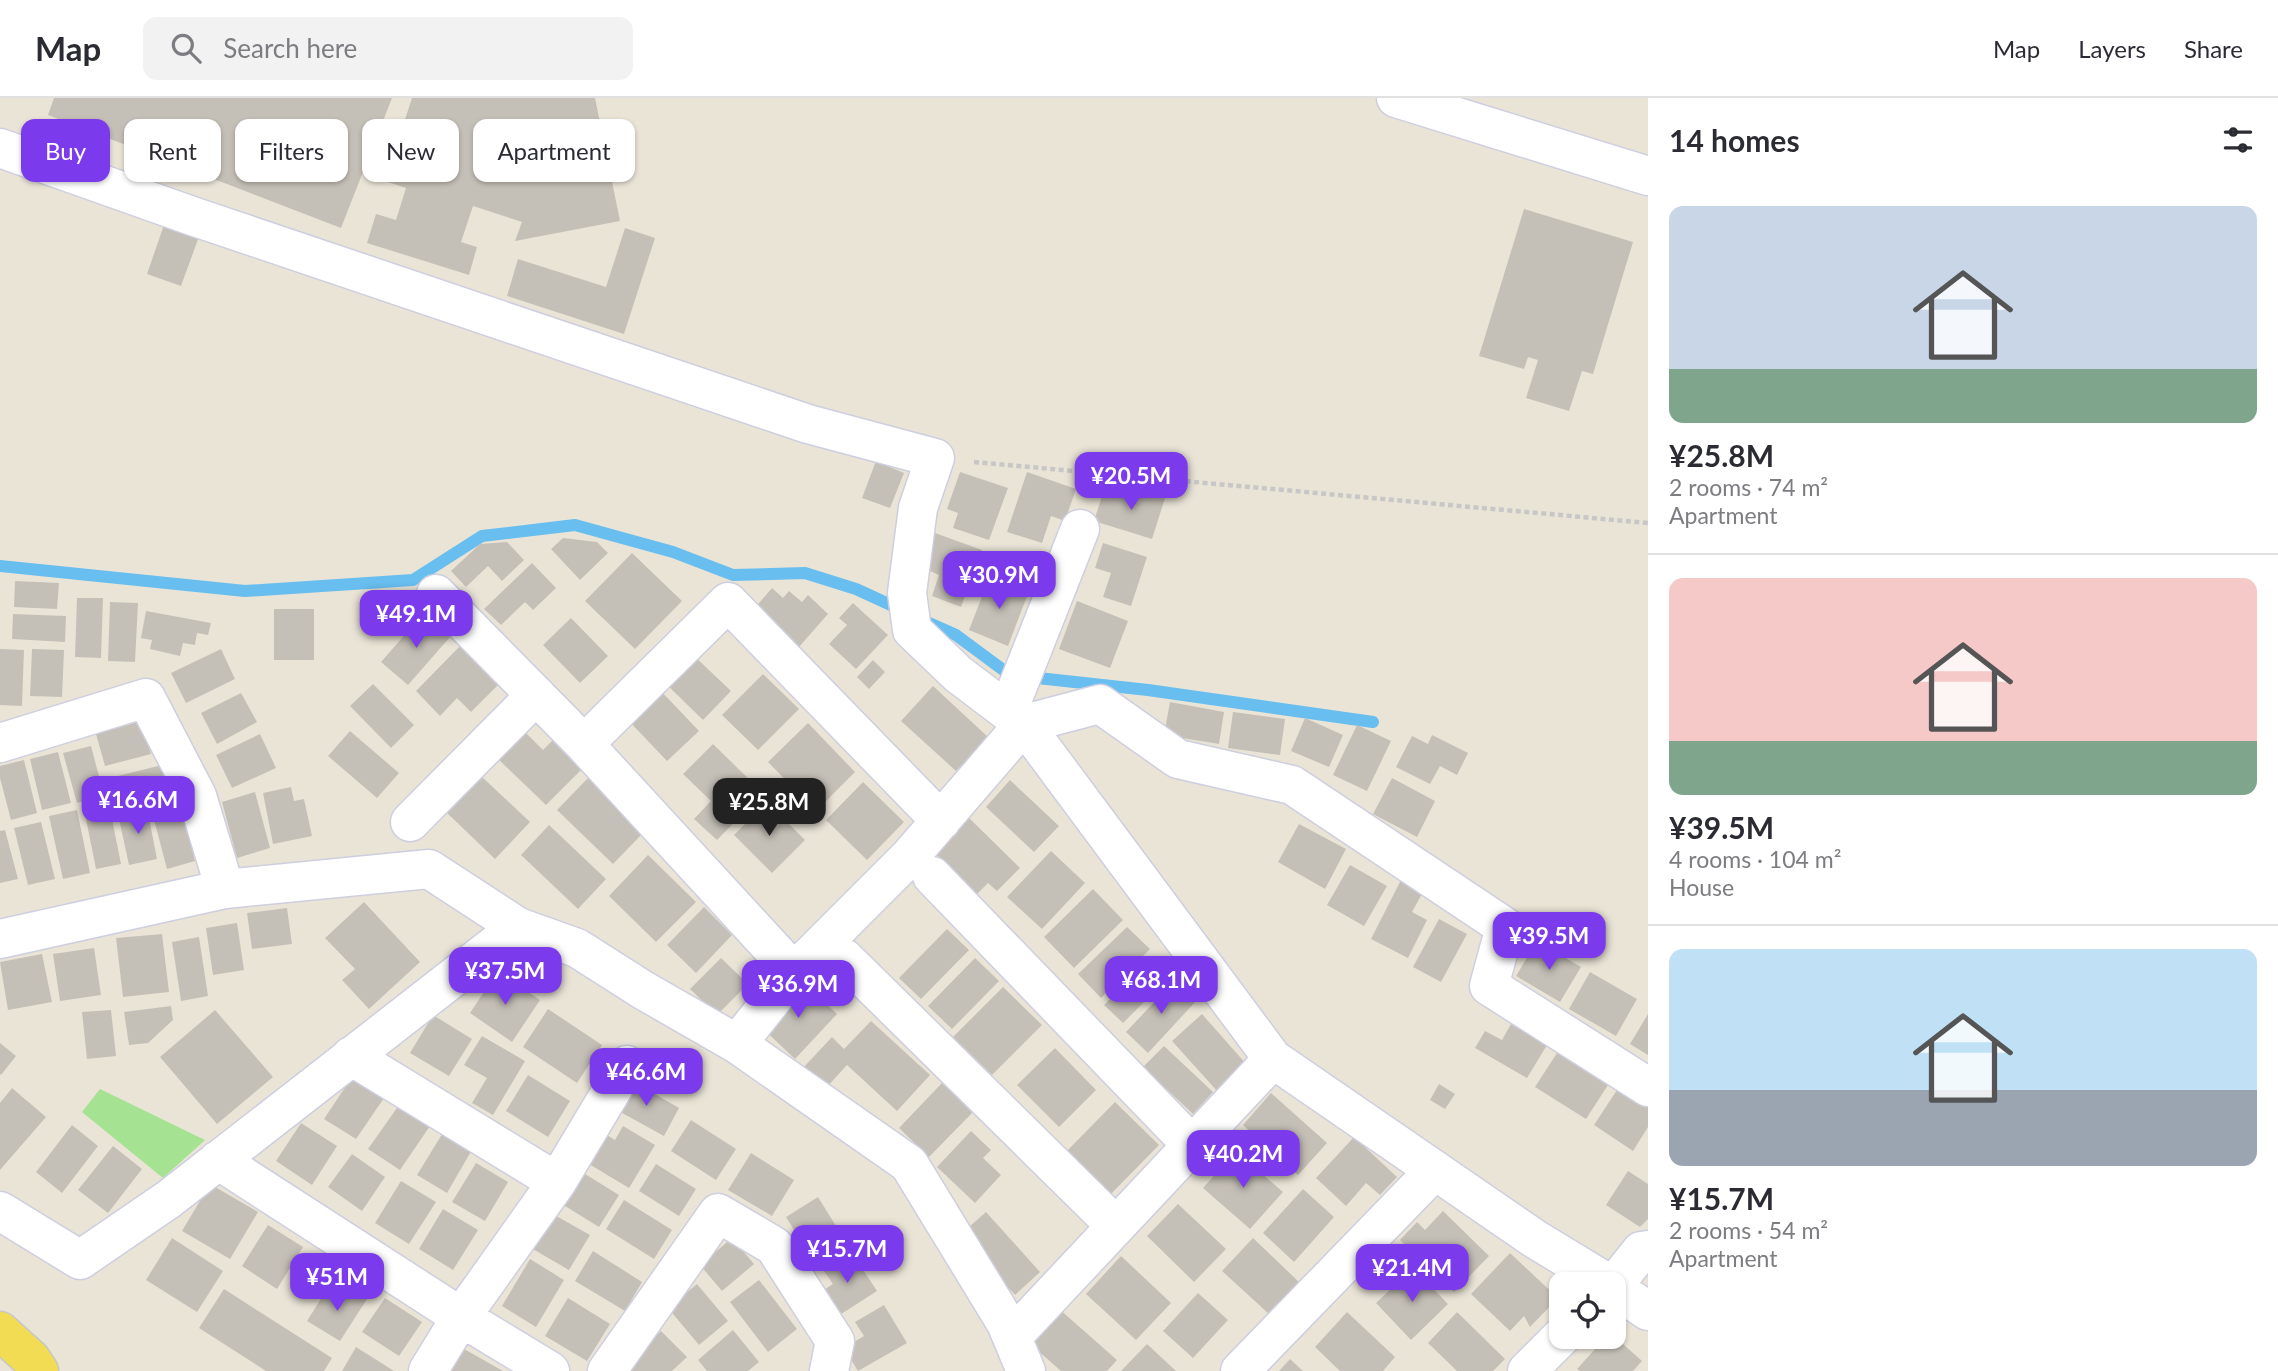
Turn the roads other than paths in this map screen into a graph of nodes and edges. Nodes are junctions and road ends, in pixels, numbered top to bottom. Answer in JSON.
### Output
{"nodes":[{"id":1,"x":1396,"y":98,"type":"edge"},
{"id":2,"x":0,"y":148,"type":"edge"},
{"id":3,"x":1648,"y":176,"type":"edge"},
{"id":4,"x":1080,"y":528,"type":"dead end"},
{"id":5,"x":436,"y":594,"type":"dead end"},
{"id":6,"x":536,"y":695,"type":"junction"},
{"id":7,"x":1018,"y":697,"type":"junction"},
{"id":8,"x":0,"y":743,"type":"edge"},
{"id":9,"x":584,"y":744,"type":"junction"},
{"id":10,"x":941,"y":821,"type":"junction"},
{"id":11,"x":410,"y":822,"type":"dead end"},
{"id":12,"x":932,"y":876,"type":"dead end"},
{"id":13,"x":226,"y":889,"type":"junction"},
{"id":14,"x":518,"y":927,"type":"junction"},
{"id":15,"x":0,"y":939,"type":"edge"},
{"id":16,"x":844,"y":958,"type":"dead end"},
{"id":17,"x":794,"y":972,"type":"junction"},
{"id":18,"x":737,"y":1044,"type":"junction"},
{"id":19,"x":351,"y":1056,"type":"junction"},
{"id":20,"x":1273,"y":1059,"type":"junction"},
{"id":21,"x":627,"y":1065,"type":"dead end"},
{"id":22,"x":1648,"y":1087,"type":"edge"},
{"id":23,"x":1192,"y":1146,"type":"junction"},
{"id":24,"x":218,"y":1160,"type":"junction"},
{"id":25,"x":1435,"y":1170,"type":"junction"},
{"id":26,"x":557,"y":1182,"type":"junction"},
{"id":27,"x":0,"y":1212,"type":"edge"},
{"id":28,"x":1116,"y":1226,"type":"junction"},
{"id":29,"x":1648,"y":1251,"type":"edge"},
{"id":30,"x":1589,"y":1272,"type":"edge"},
{"id":31,"x":1624,"y":1272,"type":"edge"},
{"id":32,"x":1626,"y":1296,"type":"edge"},
{"id":33,"x":1648,"y":1311,"type":"edge"},
{"id":34,"x":461,"y":1317,"type":"junction"},
{"id":35,"x":0,"y":1331,"type":"edge"},
{"id":36,"x":1549,"y":1349,"type":"edge"},
{"id":37,"x":1019,"y":1354,"type":"edge"},
{"id":38,"x":39,"y":1371,"type":"edge"},
{"id":39,"x":428,"y":1371,"type":"edge"},
{"id":40,"x":551,"y":1371,"type":"edge"},
{"id":41,"x":607,"y":1371,"type":"edge"},
{"id":42,"x":828,"y":1371,"type":"edge"},
{"id":43,"x":1240,"y":1371,"type":"edge"},
{"id":44,"x":1527,"y":1371,"type":"edge"}],
"edges":[{"from":1,"to":3,"type":"street"},
{"from":2,"to":7,"type":"street"},
{"from":4,"to":7,"type":"street"},
{"from":5,"to":6,"type":"street"},
{"from":6,"to":9,"type":"street"},
{"from":6,"to":11,"type":"street"},
{"from":7,"to":10,"type":"street"},
{"from":7,"to":20,"type":"street"},
{"from":7,"to":22,"type":"street"},
{"from":8,"to":13,"type":"street"},
{"from":9,"to":10,"type":"street"},
{"from":9,"to":17,"type":"street"},
{"from":10,"to":17,"type":"street"},
{"from":12,"to":23,"type":"street"},
{"from":13,"to":14,"type":"street"},
{"from":13,"to":15,"type":"street"},
{"from":14,"to":18,"type":"street"},
{"from":14,"to":19,"type":"street"},
{"from":16,"to":28,"type":"street"},
{"from":17,"to":18,"type":"street"},
{"from":18,"to":37,"type":"street"},
{"from":19,"to":24,"type":"street"},
{"from":19,"to":26,"type":"street"},
{"from":20,"to":23,"type":"street"},
{"from":20,"to":25,"type":"street"},
{"from":21,"to":26,"type":"street"},
{"from":23,"to":28,"type":"street"},
{"from":24,"to":27,"type":"street"},
{"from":24,"to":34,"type":"street"},
{"from":25,"to":30,"type":"street"},
{"from":25,"to":43,"type":"street"},
{"from":26,"to":34,"type":"street"},
{"from":28,"to":37,"type":"street"},
{"from":29,"to":31,"type":"street"},
{"from":32,"to":33,"type":"street"},
{"from":34,"to":39,"type":"street"},
{"from":34,"to":40,"type":"street"},
{"from":35,"to":38,"type":"main road"},
{"from":36,"to":44,"type":"street"},
{"from":41,"to":42,"type":"street"}]}
